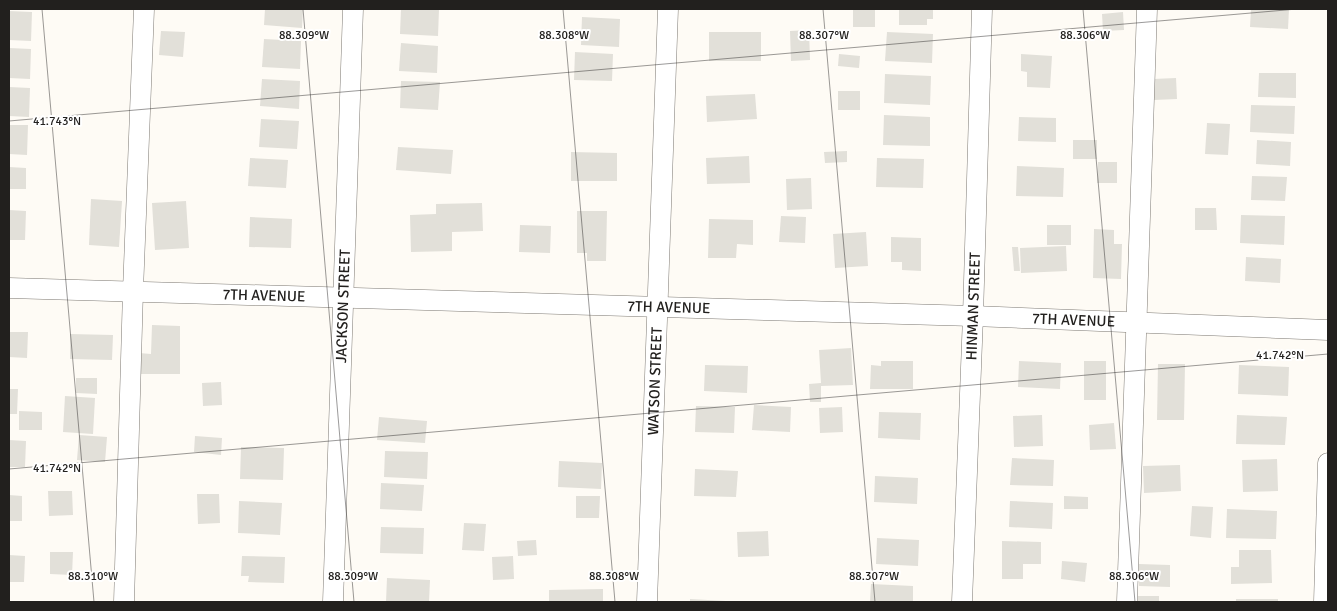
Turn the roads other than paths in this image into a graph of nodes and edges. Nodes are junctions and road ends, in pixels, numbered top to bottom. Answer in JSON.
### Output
{"nodes":[{"id":1,"x":144,"y":9,"type":"edge"},
{"id":2,"x":353,"y":9,"type":"edge"},
{"id":3,"x":668,"y":9,"type":"edge"},
{"id":4,"x":982,"y":9,"type":"edge"},
{"id":5,"x":1147,"y":9,"type":"edge"},
{"id":6,"x":9,"y":288,"type":"edge"},
{"id":7,"x":133,"y":291,"type":"junction"},
{"id":8,"x":343,"y":297,"type":"junction"},
{"id":9,"x":658,"y":306,"type":"junction"},
{"id":10,"x":973,"y":316,"type":"junction"},
{"id":11,"x":1136,"y":322,"type":"junction"},
{"id":12,"x":1328,"y":330,"type":"edge"},
{"id":13,"x":1328,"y":463,"type":"edge"},
{"id":14,"x":124,"y":602,"type":"edge"},
{"id":15,"x":333,"y":602,"type":"edge"},
{"id":16,"x":647,"y":602,"type":"edge"},
{"id":17,"x":962,"y":602,"type":"edge"},
{"id":18,"x":1127,"y":602,"type":"edge"},
{"id":19,"x":1324,"y":602,"type":"edge"}],
"edges":[{"from":1,"to":7,"type":"street"},
{"from":2,"to":8,"type":"street","name":"JACKSON STREET"},
{"from":3,"to":9,"type":"street","name":"WATSON STREET"},
{"from":4,"to":10,"type":"street","name":"HINMAN STREET"},
{"from":5,"to":11,"type":"street"},
{"from":6,"to":7,"type":"street","name":"7TH AVENUE"},
{"from":7,"to":8,"type":"street","name":"7TH AVENUE"},
{"from":7,"to":14,"type":"street"},
{"from":8,"to":9,"type":"street","name":"7TH AVENUE"},
{"from":8,"to":15,"type":"street","name":"JACKSON STREET"},
{"from":9,"to":10,"type":"street","name":"7TH AVENUE"},
{"from":9,"to":16,"type":"street","name":"WATSON STREET"},
{"from":10,"to":11,"type":"street","name":"7TH AVENUE"},
{"from":10,"to":17,"type":"street","name":"HINMAN STREET"},
{"from":11,"to":12,"type":"street","name":"7TH AVENUE"},
{"from":11,"to":18,"type":"street"},
{"from":13,"to":19,"type":"street"}]}
